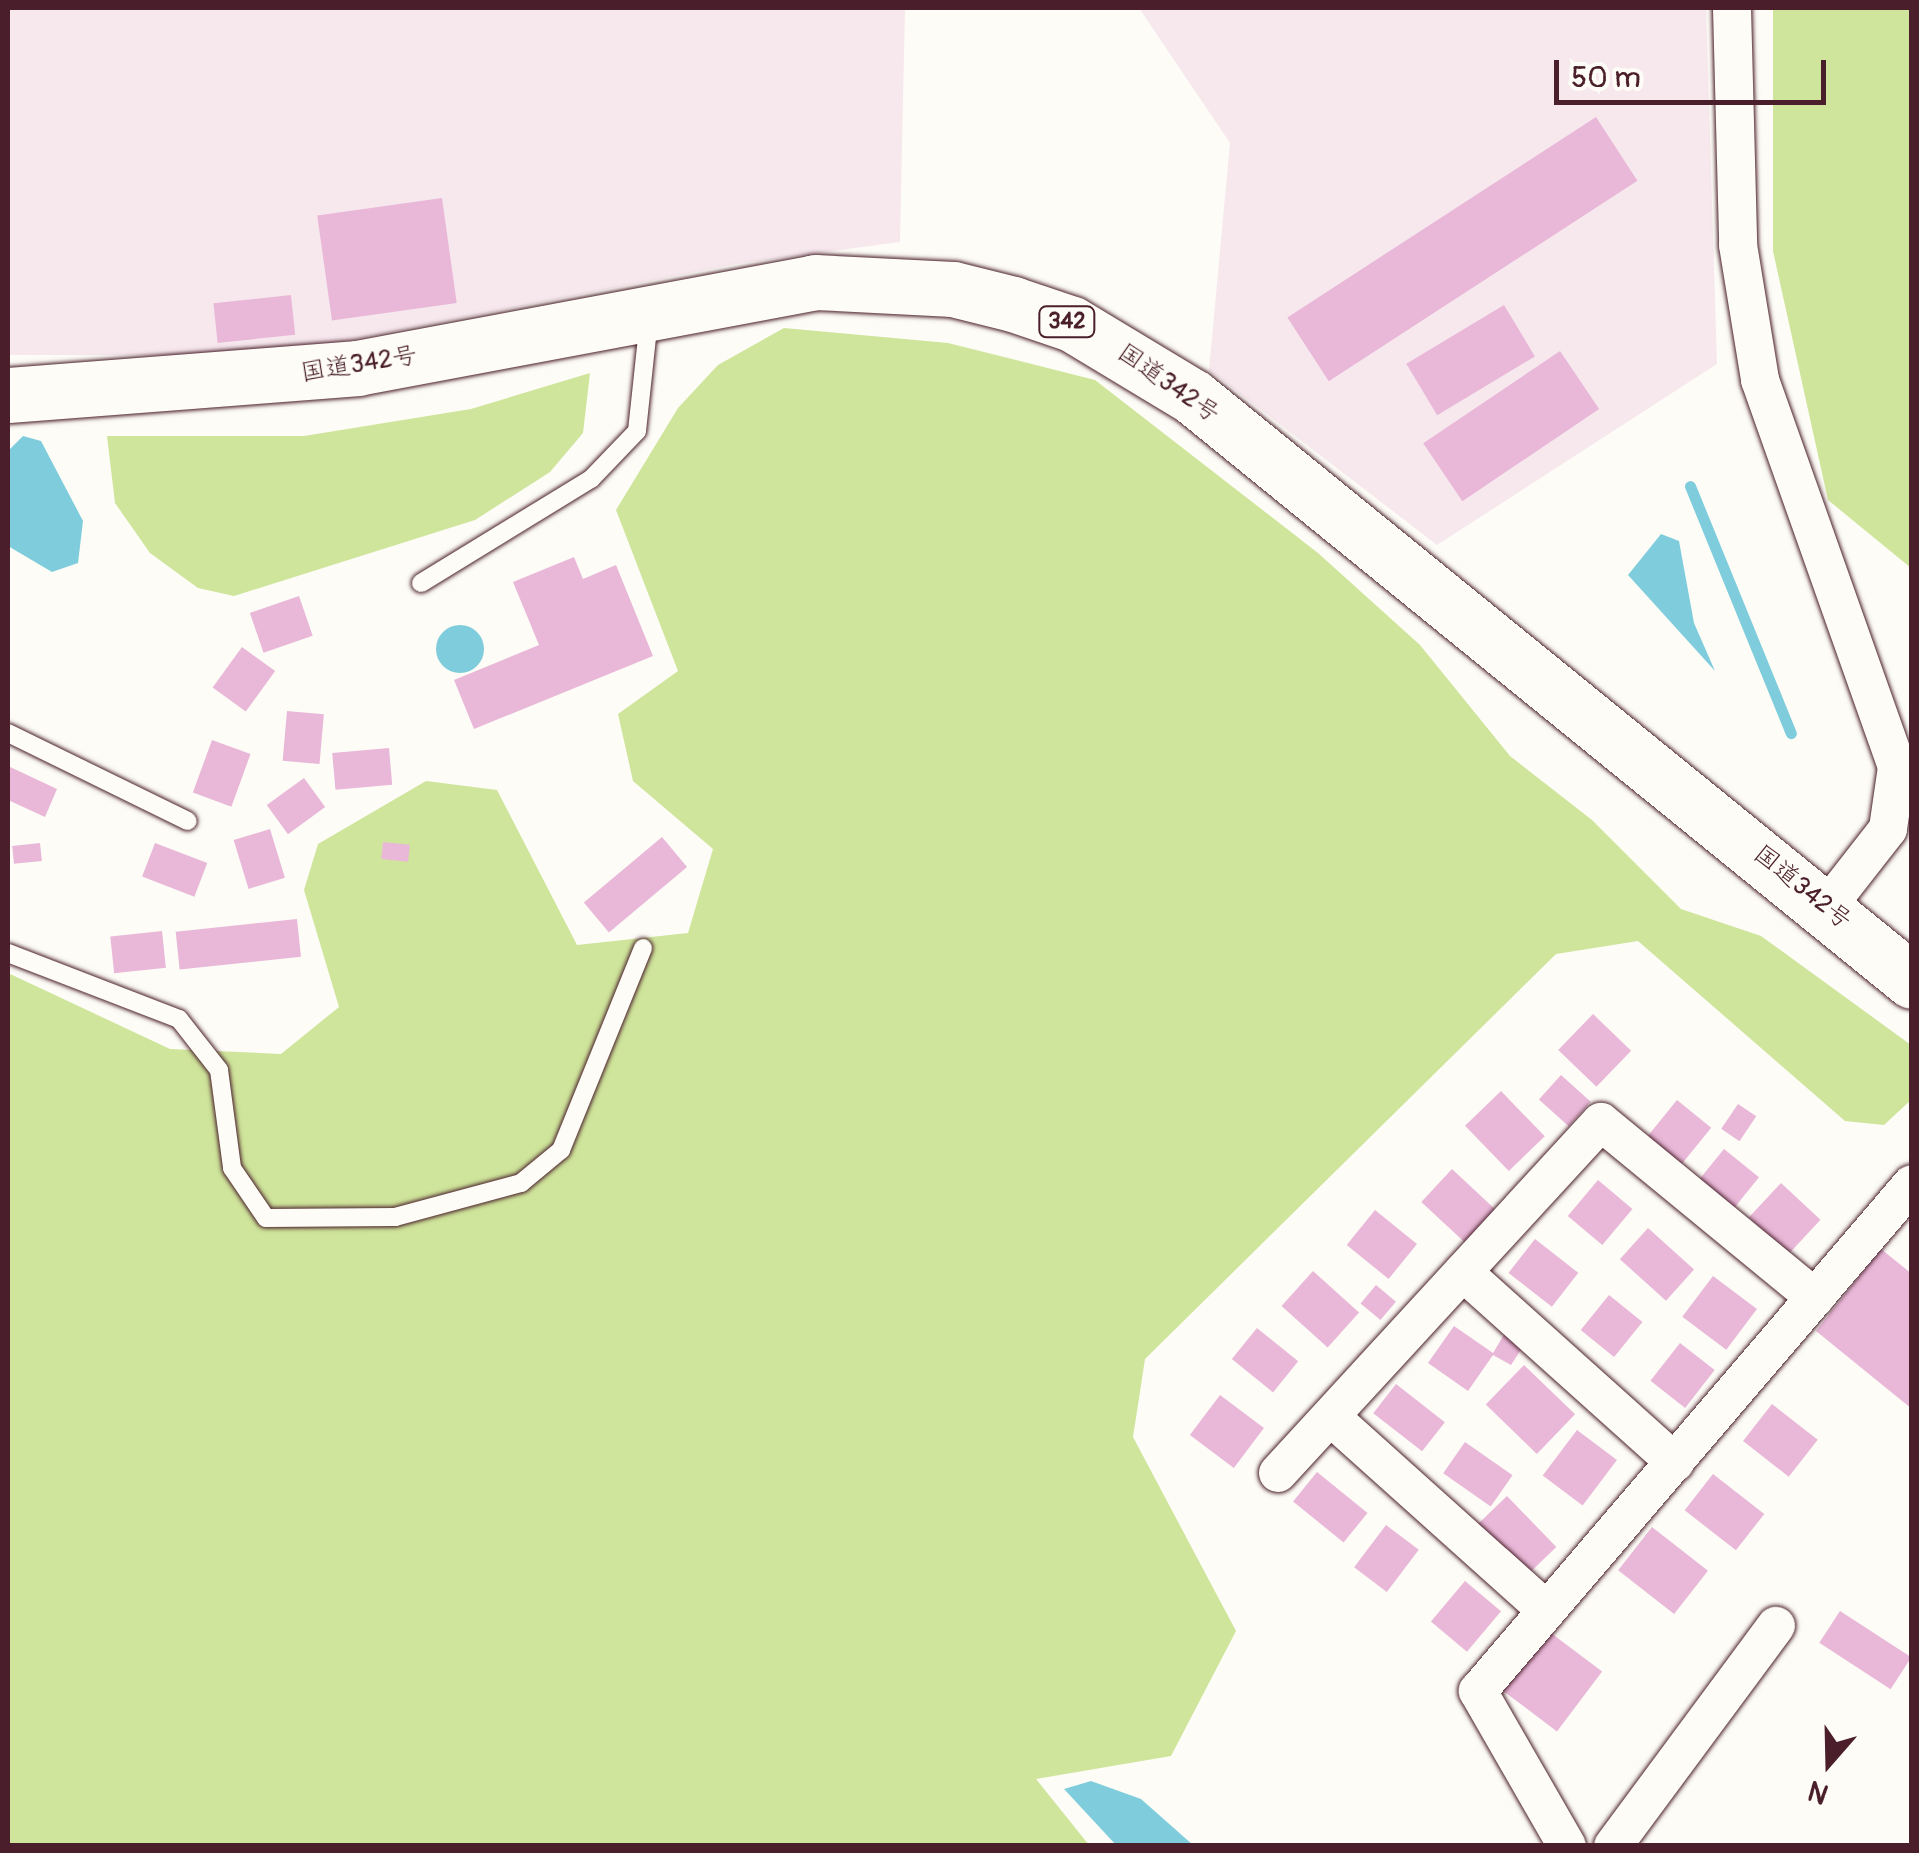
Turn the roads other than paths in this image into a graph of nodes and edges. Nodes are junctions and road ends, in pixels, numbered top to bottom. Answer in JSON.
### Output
{"nodes":[{"id":1,"x":1732,"y":8,"type":"edge"},
{"id":2,"x":649,"y":313,"type":"junction"},
{"id":3,"x":8,"y":395,"type":"edge"},
{"id":4,"x":421,"y":582,"type":"dead end"},
{"id":5,"x":8,"y":732,"type":"edge"},
{"id":6,"x":188,"y":821,"type":"dead end"},
{"id":7,"x":1827,"y":907,"type":"junction"},
{"id":8,"x":643,"y":948,"type":"dead end"},
{"id":9,"x":8,"y":953,"type":"edge"},
{"id":10,"x":1912,"y":981,"type":"edge"},
{"id":11,"x":1912,"y":1184,"type":"edge"},
{"id":12,"x":1463,"y":1272,"type":"junction"},
{"id":13,"x":1816,"y":1298,"type":"junction"},
{"id":14,"x":1331,"y":1417,"type":"junction"},
{"id":15,"x":1675,"y":1462,"type":"junction"},
{"id":16,"x":1278,"y":1473,"type":"dead end"},
{"id":17,"x":1546,"y":1610,"type":"junction"},
{"id":18,"x":1776,"y":1626,"type":"dead end"},
{"id":19,"x":1567,"y":1846,"type":"edge"},
{"id":20,"x":1612,"y":1846,"type":"edge"}],
"edges":[{"from":1,"to":7,"type":"street"},
{"from":2,"to":3,"type":"highway","name":"国道342号","number":"342"},
{"from":2,"to":4,"type":"lane"},
{"from":2,"to":7,"type":"highway","name":"国道342号","number":"342"},
{"from":5,"to":6,"type":"lane"},
{"from":7,"to":10,"type":"highway","name":"国道342号","number":"342"},
{"from":8,"to":9,"type":"lane"},
{"from":11,"to":13,"type":"street"},
{"from":12,"to":13,"type":"street"},
{"from":12,"to":14,"type":"street"},
{"from":12,"to":15,"type":"street"},
{"from":13,"to":15,"type":"street"},
{"from":14,"to":16,"type":"street"},
{"from":14,"to":17,"type":"street"},
{"from":15,"to":17,"type":"street"},
{"from":17,"to":19,"type":"street"},
{"from":18,"to":20,"type":"street"}]}
